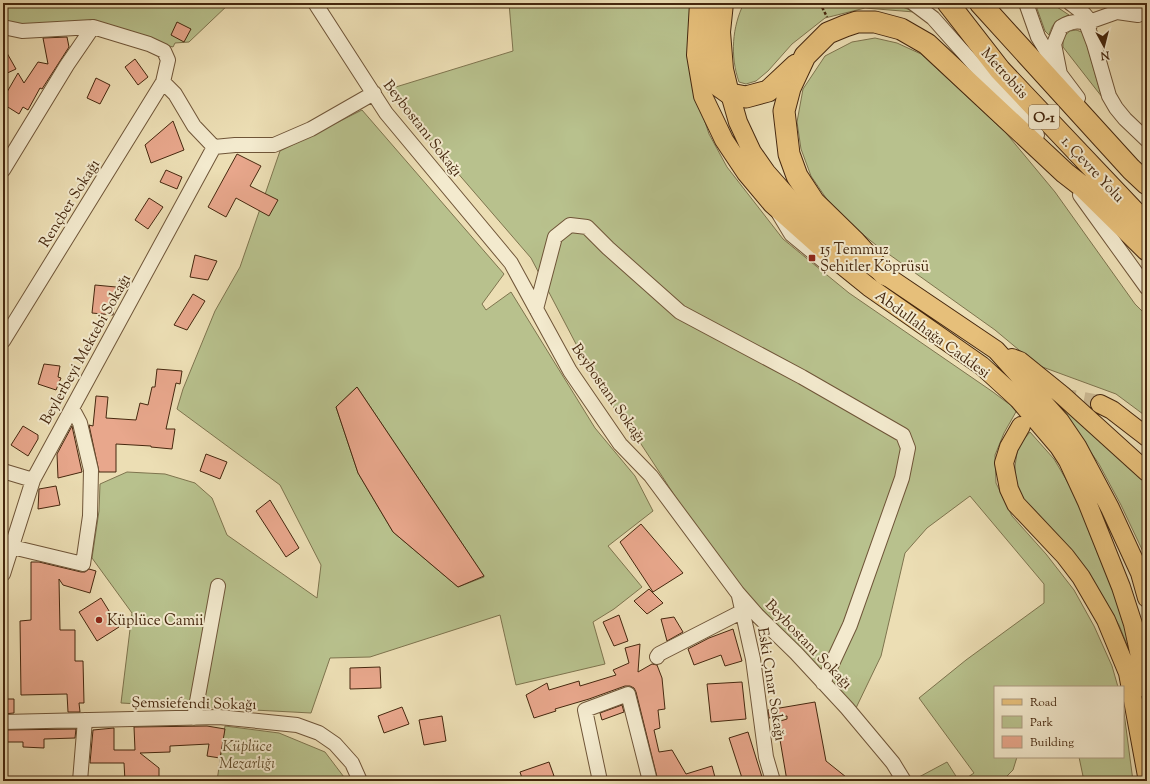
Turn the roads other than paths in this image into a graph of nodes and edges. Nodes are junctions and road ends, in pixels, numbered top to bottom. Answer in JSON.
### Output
{"nodes":[{"id":1,"x":315,"y":3,"type":"edge"},
{"id":2,"x":698,"y":3,"type":"edge"},
{"id":3,"x":710,"y":3,"type":"edge"},
{"id":4,"x":724,"y":3,"type":"edge"},
{"id":5,"x":913,"y":3,"type":"edge"},
{"id":6,"x":922,"y":3,"type":"edge"},
{"id":7,"x":948,"y":3,"type":"edge"},
{"id":8,"x":980,"y":3,"type":"edge"},
{"id":9,"x":1026,"y":3,"type":"edge"},
{"id":10,"x":1070,"y":3,"type":"edge"},
{"id":11,"x":1118,"y":7,"type":"edge"},
{"id":12,"x":1147,"y":12,"type":"edge"},
{"id":13,"x":933,"y":18,"type":"junction"},
{"id":14,"x":1088,"y":22,"type":"junction"},
{"id":15,"x":3,"y":27,"type":"edge"},
{"id":16,"x":93,"y":27,"type":"junction"},
{"id":17,"x":805,"y":56,"type":"junction"},
{"id":18,"x":1060,"y":74,"type":"junction"},
{"id":19,"x":163,"y":82,"type":"junction"},
{"id":20,"x":374,"y":93,"type":"junction"},
{"id":21,"x":730,"y":94,"type":"junction"},
{"id":22,"x":1145,"y":134,"type":"edge"},
{"id":23,"x":214,"y":147,"type":"junction"},
{"id":24,"x":1132,"y":169,"type":"junction"},
{"id":25,"x":3,"y":170,"type":"edge"},
{"id":26,"x":1065,"y":173,"type":"junction"},
{"id":27,"x":1147,"y":184,"type":"edge"},
{"id":28,"x":1083,"y":187,"type":"junction"},
{"id":29,"x":1147,"y":225,"type":"edge"},
{"id":30,"x":1147,"y":250,"type":"edge"},
{"id":31,"x":877,"y":281,"type":"junction"},
{"id":32,"x":1147,"y":288,"type":"edge"},
{"id":33,"x":536,"y":309,"type":"junction"},
{"id":34,"x":3,"y":341,"type":"edge"},
{"id":35,"x":996,"y":350,"type":"junction"},
{"id":36,"x":1100,"y":404,"type":"tunnel mouth"},
{"id":37,"x":72,"y":408,"type":"junction"},
{"id":38,"x":1021,"y":426,"type":"dead end"},
{"id":39,"x":1147,"y":437,"type":"edge"},
{"id":40,"x":3,"y":472,"type":"edge"},
{"id":41,"x":1147,"y":472,"type":"edge"},
{"id":42,"x":33,"y":480,"type":"junction"},
{"id":43,"x":12,"y":547,"type":"junction"},
{"id":44,"x":3,"y":574,"type":"edge"},
{"id":45,"x":218,"y":586,"type":"dead end"},
{"id":46,"x":738,"y":592,"type":"junction"},
{"id":47,"x":1147,"y":598,"type":"edge"},
{"id":48,"x":743,"y":612,"type":"junction"},
{"id":49,"x":657,"y":657,"type":"dead end"},
{"id":50,"x":823,"y":683,"type":"junction"},
{"id":51,"x":1147,"y":689,"type":"edge"},
{"id":52,"x":194,"y":718,"type":"junction"},
{"id":53,"x":85,"y":720,"type":"junction"},
{"id":54,"x":3,"y":722,"type":"edge"},
{"id":55,"x":1147,"y":776,"type":"edge"},
{"id":56,"x":80,"y":781,"type":"edge"},
{"id":57,"x":360,"y":781,"type":"edge"},
{"id":58,"x":600,"y":781,"type":"edge"},
{"id":59,"x":650,"y":781,"type":"edge"},
{"id":60,"x":773,"y":781,"type":"edge"},
{"id":61,"x":904,"y":781,"type":"edge"}],
"edges":[{"from":1,"to":20,"type":"street","name":"Beybostanı Sokağı"},
{"from":2,"to":31,"type":"main road","name":"Abdullahağa Caddesi"},
{"from":3,"to":21,"type":"highway"},
{"from":4,"to":21,"type":"main road"},
{"from":5,"to":13,"type":"street","name":"Metrobüs"},
{"from":6,"to":13,"type":"street"},
{"from":7,"to":29,"type":"highway","name":"1. Çevre Yolu","number":"O-1"},
{"from":8,"to":24,"type":"highway","name":"1. Çevre Yolu","number":"O-1"},
{"from":9,"to":18,"type":"street","number":"O-1"},
{"from":10,"to":14,"type":"street"},
{"from":11,"to":12,"type":"street"},
{"from":11,"to":14,"type":"street"},
{"from":13,"to":28,"type":"street","name":"Metrobüs"},
{"from":14,"to":18,"type":"street"},
{"from":14,"to":22,"type":"street"},
{"from":15,"to":16,"type":"street"},
{"from":16,"to":19,"type":"street","name":"Rençber Sokağı"},
{"from":16,"to":25,"type":"street"},
{"from":17,"to":21,"type":"highway"},
{"from":17,"to":26,"type":"highway"},
{"from":17,"to":31,"type":"highway"},
{"from":18,"to":24,"type":"street","number":"O-1"},
{"from":19,"to":23,"type":"street"},
{"from":19,"to":34,"type":"street","name":"Rençber Sokağı"},
{"from":20,"to":23,"type":"street"},
{"from":20,"to":33,"type":"street","name":"Beybostanı Sokağı"},
{"from":21,"to":31,"type":"main road"},
{"from":23,"to":37,"type":"street","name":"Beylerbeyi Mektebi Sokağı"},
{"from":24,"to":27,"type":"highway","name":"1. Çevre Yolu","number":"O-1"},
{"from":26,"to":28,"type":"highway"},
{"from":26,"to":32,"type":"street"},
{"from":28,"to":30,"type":"highway"},
{"from":31,"to":35,"type":"main road","name":"Abdullahağa Caddesi"},
{"from":31,"to":51,"type":"main road","name":"Abdullahağa Caddesi"},
{"from":33,"to":46,"type":"street","name":"Beybostanı Sokağı"},
{"from":33,"to":50,"type":"street"},
{"from":35,"to":41,"type":"main road"},
{"from":35,"to":47,"type":"main road","name":"Abdullahağa Caddesi"},
{"from":36,"to":39,"type":"main road"},
{"from":37,"to":42,"type":"street","name":"Beylerbeyi Mektebi Sokağı"},
{"from":37,"to":43,"type":"street"},
{"from":38,"to":55,"type":"main road"},
{"from":40,"to":42,"type":"street"},
{"from":42,"to":43,"type":"street","name":"Beylerbeyi Mektebi Sokağı"},
{"from":43,"to":44,"type":"street","name":"Beylerbeyi Mektebi Sokağı"},
{"from":45,"to":52,"type":"street"},
{"from":46,"to":48,"type":"street","name":"Eski Çınar Sokağı"},
{"from":46,"to":50,"type":"street","name":"Beybostanı Sokağı"},
{"from":48,"to":49,"type":"street"},
{"from":48,"to":60,"type":"street","name":"Eski Çınar Sokağı"},
{"from":50,"to":61,"type":"street","name":"Beybostanı Sokağı"},
{"from":52,"to":53,"type":"street","name":"Şemsiefendi Sokağı"},
{"from":52,"to":57,"type":"street","name":"Şemsiefendi Sokağı"},
{"from":53,"to":54,"type":"street","name":"Şemsiefendi Sokağı"},
{"from":53,"to":56,"type":"street"},
{"from":58,"to":59,"type":"street"}]}
